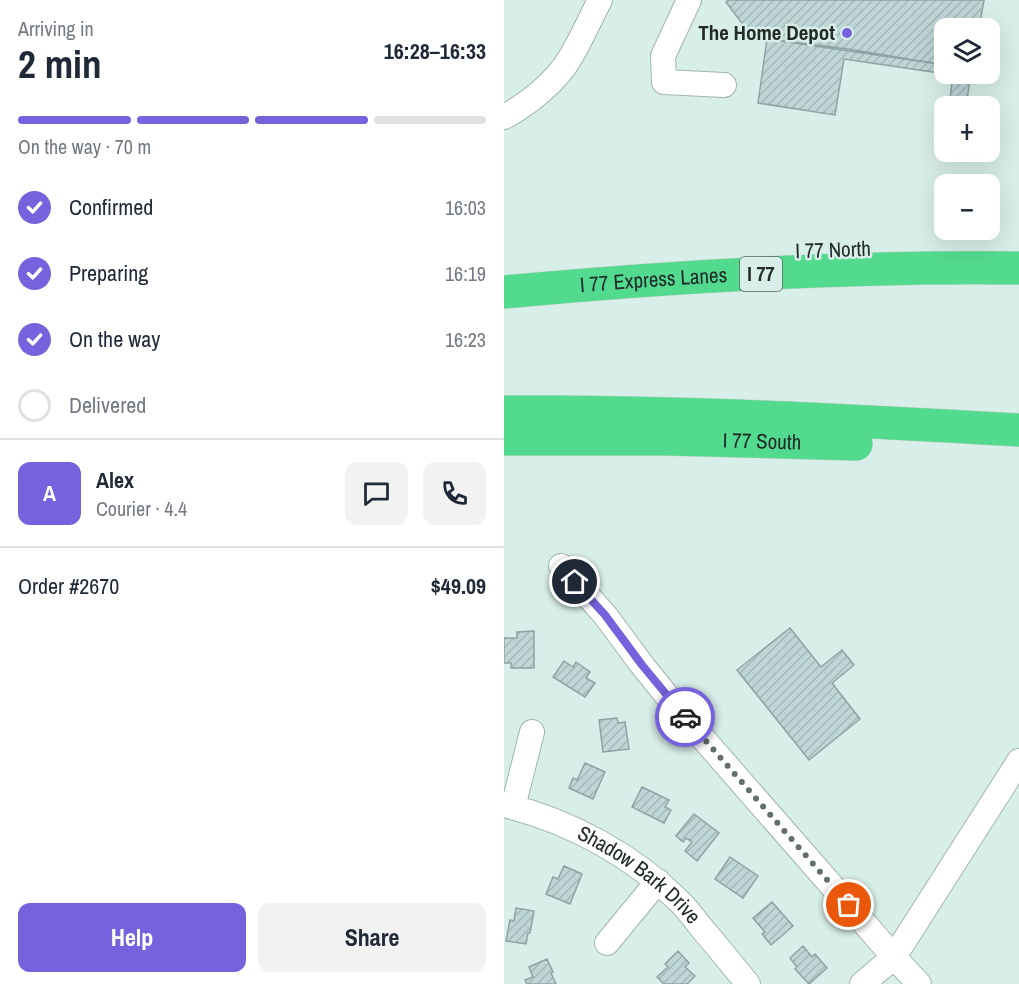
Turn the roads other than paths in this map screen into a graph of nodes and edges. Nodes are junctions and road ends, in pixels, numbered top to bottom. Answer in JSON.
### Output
{"nodes":[{"id":1,"x":600,"y":0,"type":"edge"},
{"id":2,"x":689,"y":0,"type":"edge"},
{"id":3,"x":724,"y":86,"type":"dead end"},
{"id":4,"x":504,"y":117,"type":"edge"},
{"id":5,"x":1019,"y":247,"type":"edge"},
{"id":6,"x":1019,"y":268,"type":"edge"},
{"id":7,"x":504,"y":271,"type":"edge"},
{"id":8,"x":504,"y":292,"type":"edge"},
{"id":9,"x":504,"y":412,"type":"edge"},
{"id":10,"x":1019,"y":430,"type":"edge"},
{"id":11,"x":504,"y":439,"type":"edge"},
{"id":12,"x":1019,"y":451,"type":"edge"},
{"id":13,"x":561,"y":566,"type":"dead end"},
{"id":14,"x":532,"y":732,"type":"dead end"},
{"id":15,"x":1016,"y":770,"type":"edge"},
{"id":16,"x":509,"y":806,"type":"edge"},
{"id":17,"x":657,"y":881,"type":"junction"},
{"id":18,"x":607,"y":943,"type":"dead end"},
{"id":19,"x":894,"y":957,"type":"junction"},
{"id":20,"x":748,"y":984,"type":"edge"},
{"id":21,"x":861,"y":984,"type":"edge"},
{"id":22,"x":919,"y":984,"type":"edge"}],
"edges":[{"from":1,"to":4,"type":"street"},
{"from":2,"to":3,"type":"street"},
{"from":5,"to":7,"type":"highway","name":"I 77 North","number":"I 77"},
{"from":6,"to":8,"type":"highway","name":"I 77 Express Lanes","number":"I 77"},
{"from":9,"to":10,"type":"highway"},
{"from":11,"to":12,"type":"highway","name":"I 77 South"},
{"from":13,"to":19,"type":"street"},
{"from":14,"to":16,"type":"street"},
{"from":15,"to":19,"type":"street"},
{"from":16,"to":17,"type":"street","name":"Shadow Bark Drive"},
{"from":17,"to":18,"type":"street"},
{"from":17,"to":20,"type":"street","name":"Shadow Bark Drive"},
{"from":19,"to":21,"type":"street"},
{"from":19,"to":22,"type":"street"}]}
